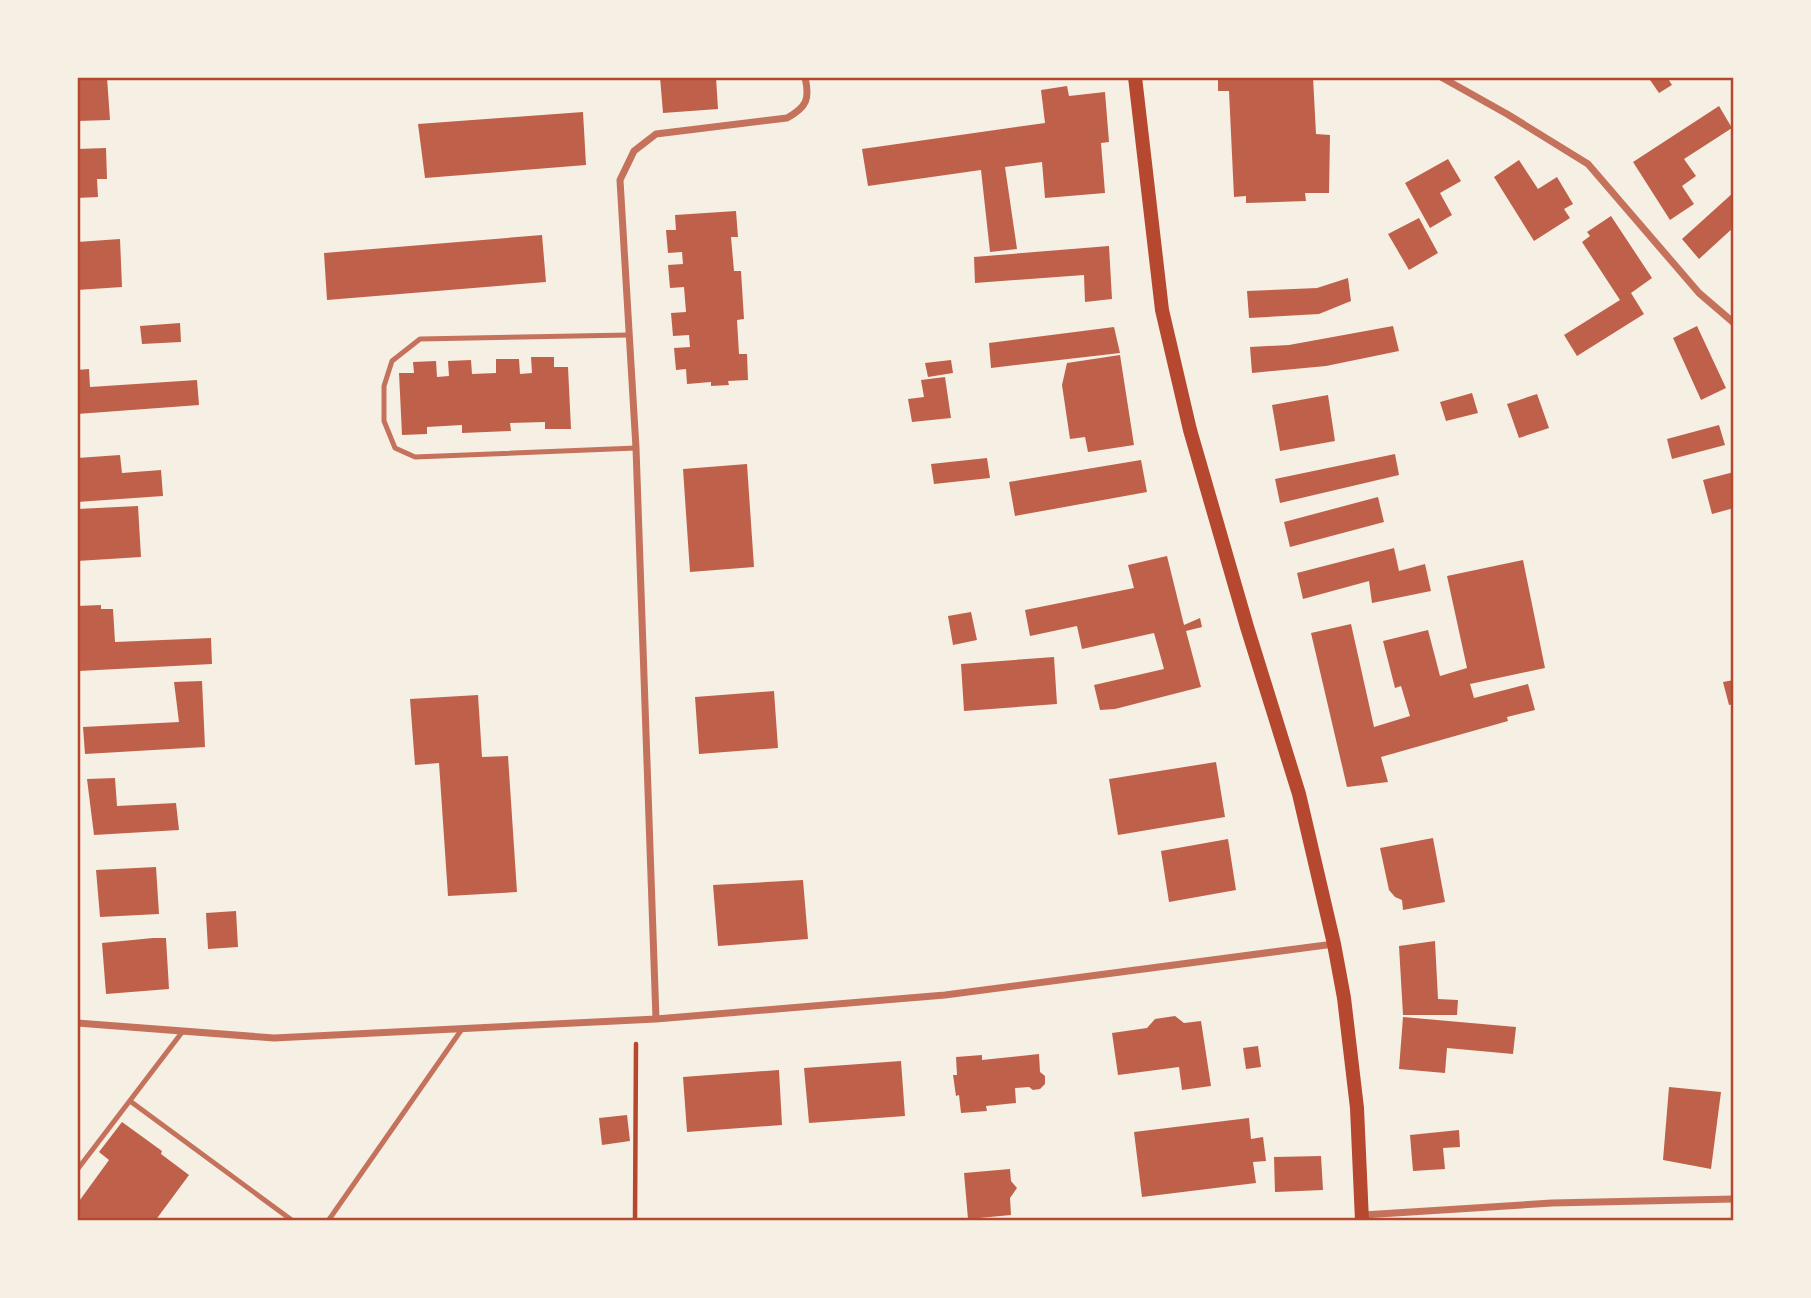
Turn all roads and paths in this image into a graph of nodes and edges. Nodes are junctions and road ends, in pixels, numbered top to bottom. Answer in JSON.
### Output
{"nodes":[{"id":1,"x":805,"y":77,"type":"edge"},
{"id":2,"x":1135,"y":77,"type":"edge"},
{"id":3,"x":1441,"y":77,"type":"edge"},
{"id":4,"x":1734,"y":323,"type":"edge"},
{"id":5,"x":629,"y":335,"type":"junction"},
{"id":6,"x":636,"y":448,"type":"junction"},
{"id":7,"x":1334,"y":944,"type":"junction"},
{"id":8,"x":656,"y":1019,"type":"junction"},
{"id":9,"x":77,"y":1023,"type":"edge"},
{"id":10,"x":462,"y":1029,"type":"junction"},
{"id":11,"x":183,"y":1031,"type":"junction"},
{"id":12,"x":636,"y":1044,"type":"dead end"},
{"id":13,"x":130,"y":1101,"type":"junction"},
{"id":14,"x":77,"y":1170,"type":"edge"},
{"id":15,"x":1734,"y":1199,"type":"edge"},
{"id":16,"x":1363,"y":1218,"type":"edge"},
{"id":17,"x":293,"y":1221,"type":"edge"},
{"id":18,"x":328,"y":1221,"type":"edge"},
{"id":19,"x":635,"y":1221,"type":"edge"}],
"edges":[{"from":1,"to":5,"type":"street"},
{"from":2,"to":7,"type":"main road"},
{"from":3,"to":4,"type":"street"},
{"from":5,"to":6,"type":"street"},
{"from":5,"to":6,"type":"lane"},
{"from":6,"to":8,"type":"street"},
{"from":7,"to":8,"type":"street"},
{"from":7,"to":16,"type":"main road"},
{"from":8,"to":10,"type":"street"},
{"from":9,"to":11,"type":"street"},
{"from":10,"to":11,"type":"street"},
{"from":10,"to":18,"type":"lane"},
{"from":11,"to":13,"type":"lane"},
{"from":12,"to":19,"type":"path"},
{"from":13,"to":14,"type":"lane"},
{"from":13,"to":17,"type":"lane"},
{"from":15,"to":16,"type":"street"}]}
